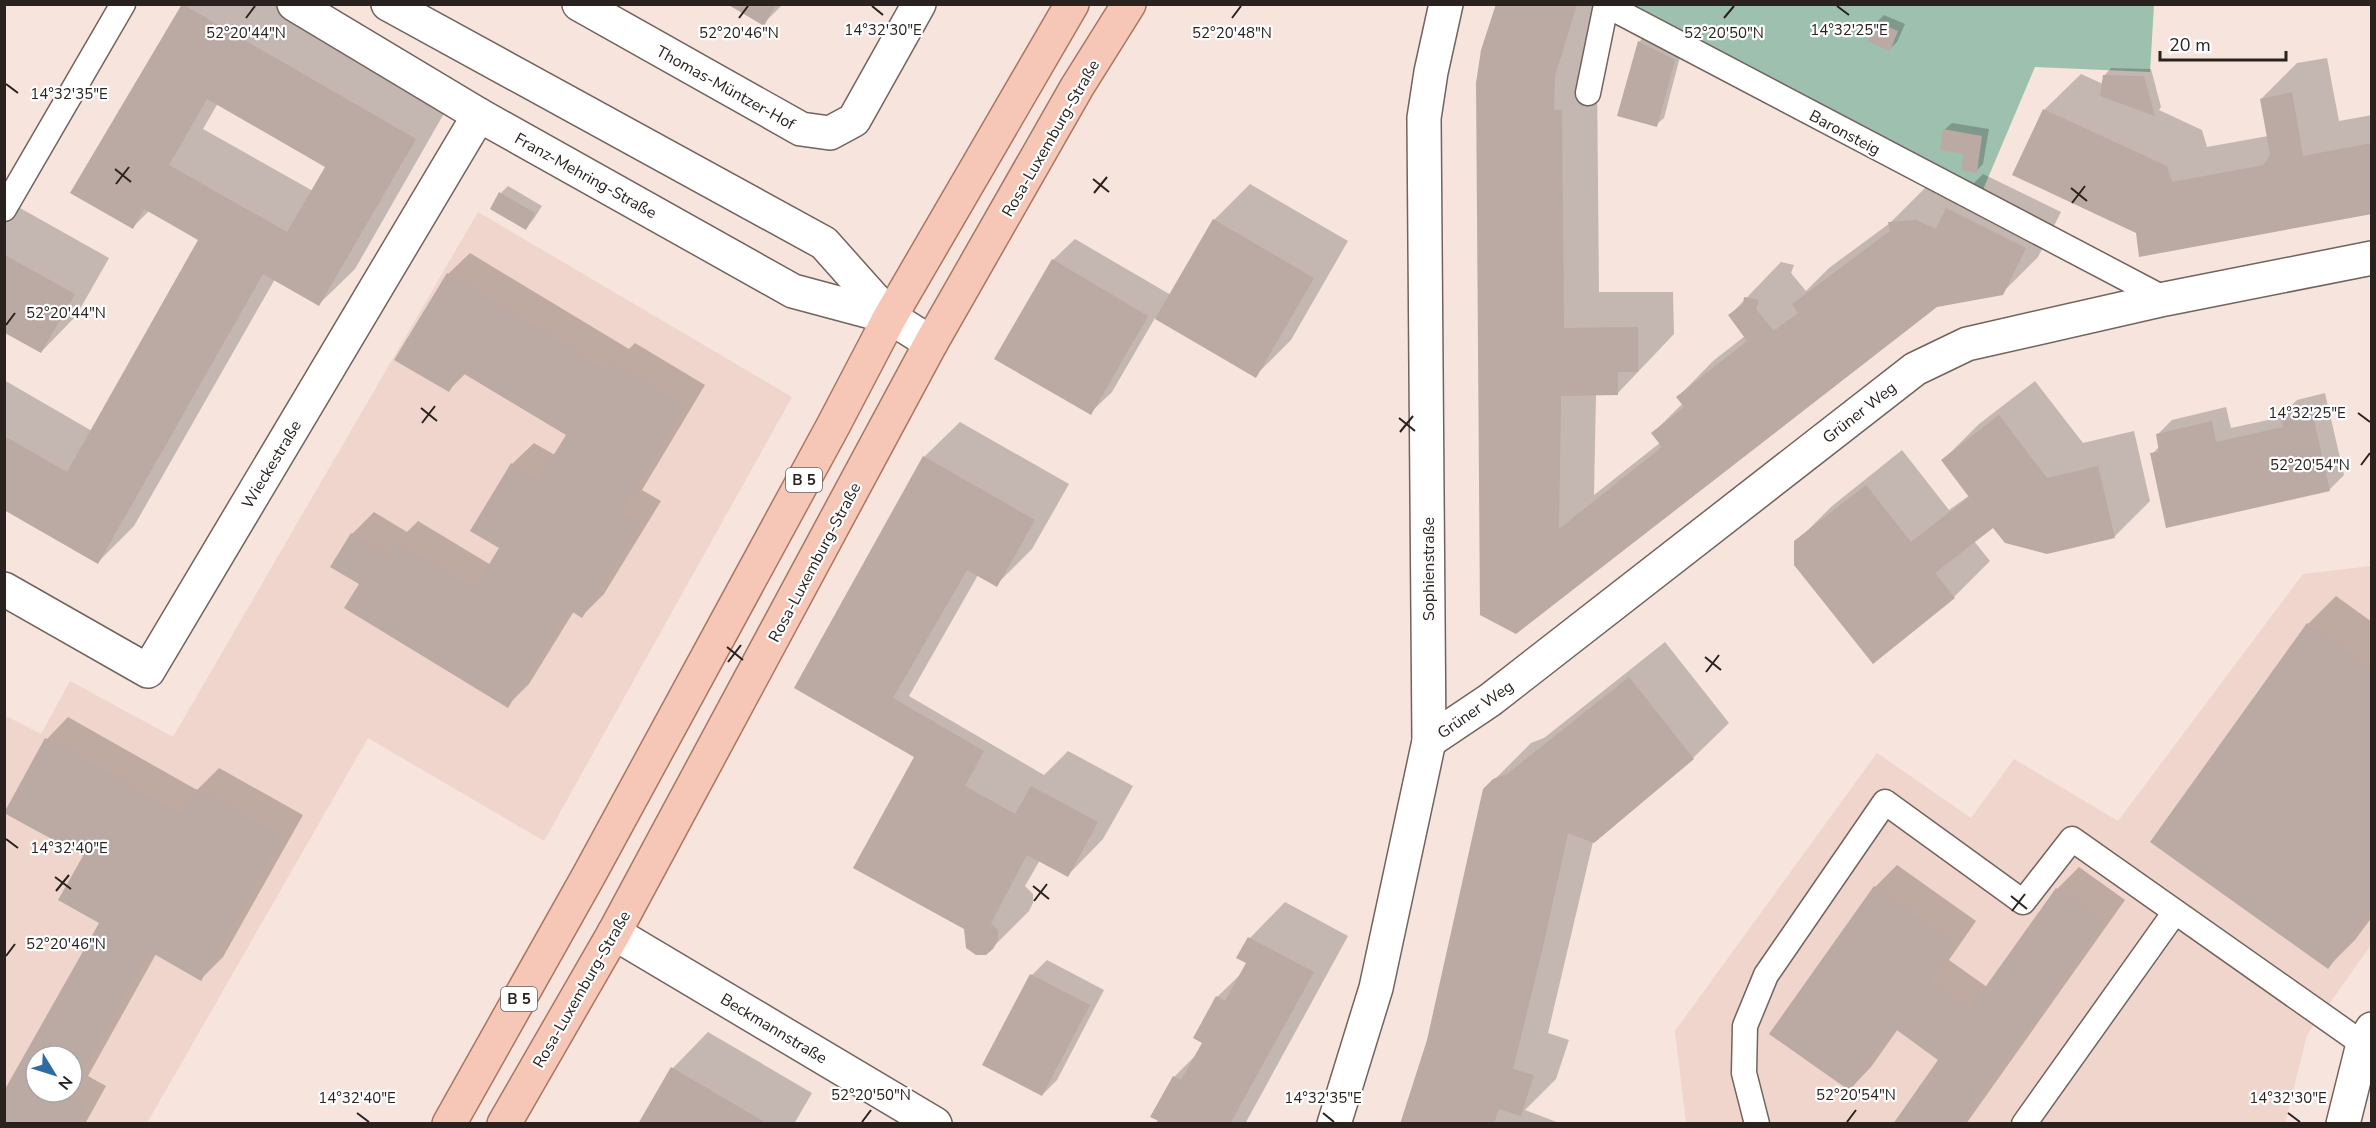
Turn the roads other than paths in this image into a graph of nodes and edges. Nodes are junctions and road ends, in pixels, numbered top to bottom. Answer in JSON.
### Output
{"nodes":[{"id":1,"x":123,"y":4,"type":"edge"},
{"id":2,"x":294,"y":4,"type":"edge"},
{"id":3,"x":388,"y":4,"type":"edge"},
{"id":4,"x":579,"y":4,"type":"edge"},
{"id":5,"x":919,"y":4,"type":"edge"},
{"id":6,"x":1072,"y":4,"type":"edge"},
{"id":7,"x":1129,"y":4,"type":"edge"},
{"id":8,"x":1446,"y":4,"type":"edge"},
{"id":9,"x":1606,"y":5,"type":"edge"},
{"id":10,"x":1588,"y":93,"type":"dead end"},
{"id":11,"x":479,"y":115,"type":"junction"},
{"id":12,"x":4,"y":208,"type":"edge"},
{"id":13,"x":2372,"y":258,"type":"edge"},
{"id":14,"x":2164,"y":299,"type":"junction"},
{"id":15,"x":890,"y":317,"type":"junction"},
{"id":16,"x":931,"y":344,"type":"junction"},
{"id":17,"x":4,"y":589,"type":"edge"},
{"id":18,"x":1429,"y":741,"type":"junction"},
{"id":19,"x":589,"y":875,"type":"junction"},
{"id":20,"x":2175,"y":912,"type":"junction"},
{"id":21,"x":614,"y":933,"type":"junction"},
{"id":22,"x":2367,"y":1036,"type":"edge"},
{"id":23,"x":449,"y":1124,"type":"edge"},
{"id":24,"x":504,"y":1124,"type":"edge"},
{"id":25,"x":935,"y":1124,"type":"edge"},
{"id":26,"x":1334,"y":1124,"type":"edge"},
{"id":27,"x":1758,"y":1124,"type":"edge"},
{"id":28,"x":2024,"y":1124,"type":"edge"},
{"id":29,"x":2343,"y":1124,"type":"edge"}],
"edges":[{"from":1,"to":12,"type":"lane"},
{"from":2,"to":11,"type":"street","name":"Franz-Mehring-Straße"},
{"from":3,"to":15,"type":"street","name":"Franz-Mehring-Straße"},
{"from":4,"to":5,"type":"street","name":"Thomas-Müntzer-Hof"},
{"from":6,"to":15,"type":"main road","number":"B 5"},
{"from":7,"to":16,"type":"main road","name":"Rosa-Luxemburg-Straße"},
{"from":8,"to":18,"type":"street","name":"Sophienstraße"},
{"from":9,"to":10,"type":"lane","name":"Baronsteig"},
{"from":9,"to":14,"type":"lane","name":"Baronsteig"},
{"from":11,"to":15,"type":"street","name":"Franz-Mehring-Straße"},
{"from":11,"to":17,"type":"street","name":"Wieckestraße"},
{"from":13,"to":14,"type":"street","name":"Grüner Weg"},
{"from":14,"to":18,"type":"street","name":"Grüner Weg"},
{"from":15,"to":16,"type":"street","name":"Franz-Mehring-Straße"},
{"from":15,"to":19,"type":"main road","number":"B 5"},
{"from":16,"to":21,"type":"main road","name":"Rosa-Luxemburg-Straße"},
{"from":18,"to":26,"type":"street","name":"Sophienstraße"},
{"from":19,"to":21,"type":"main road"},
{"from":19,"to":23,"type":"main road","number":"B 5"},
{"from":20,"to":22,"type":"lane"},
{"from":20,"to":27,"type":"lane"},
{"from":20,"to":28,"type":"lane"},
{"from":21,"to":24,"type":"main road","name":"Rosa-Luxemburg-Straße"},
{"from":21,"to":25,"type":"street","name":"Beckmannstraße"},
{"from":22,"to":29,"type":"street"}]}
